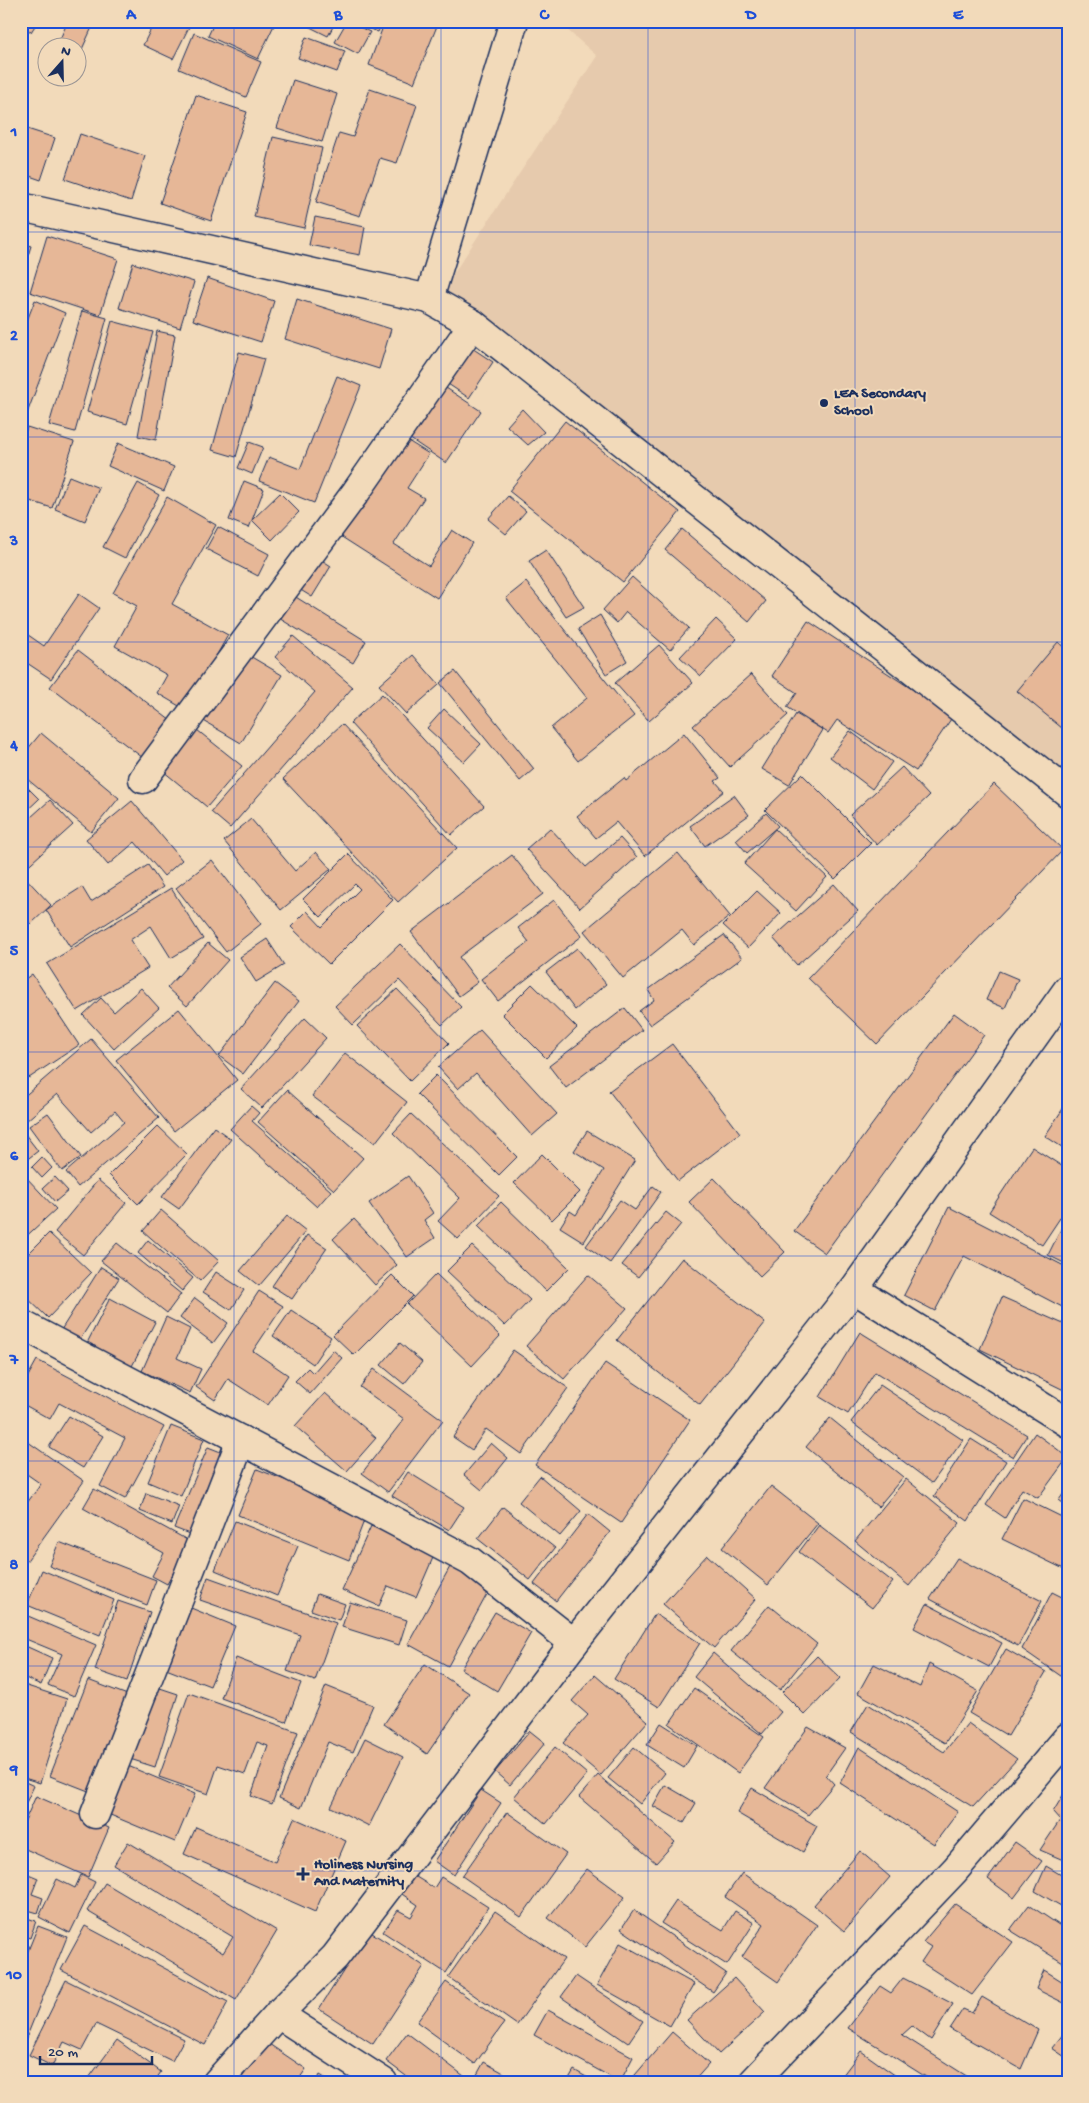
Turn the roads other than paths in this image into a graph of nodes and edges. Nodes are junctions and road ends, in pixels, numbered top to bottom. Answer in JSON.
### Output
{"nodes":[{"id":1,"x":514,"y":21,"type":"edge"},
{"id":2,"x":21,"y":208,"type":"edge"},
{"id":3,"x":429,"y":299,"type":"junction"},
{"id":4,"x":473,"y":324,"type":"junction"},
{"id":5,"x":143,"y":779,"type":"dead end"},
{"id":6,"x":1068,"y":793,"type":"edge"},
{"id":7,"x":1068,"y":989,"type":"edge"},
{"id":8,"x":854,"y":1289,"type":"junction"},
{"id":9,"x":21,"y":1324,"type":"edge"},
{"id":10,"x":1068,"y":1422,"type":"edge"},
{"id":11,"x":241,"y":1440,"type":"junction"},
{"id":12,"x":574,"y":1643,"type":"junction"},
{"id":13,"x":1068,"y":1737,"type":"edge"},
{"id":14,"x":95,"y":1814,"type":"dead end"},
{"id":15,"x":278,"y":2014,"type":"junction"},
{"id":16,"x":218,"y":2082,"type":"edge"},
{"id":17,"x":383,"y":2082,"type":"edge"},
{"id":18,"x":753,"y":2082,"type":"edge"}],
"edges":[{"from":1,"to":3,"type":"street"},
{"from":2,"to":3,"type":"street"},
{"from":3,"to":4,"type":"street"},
{"from":4,"to":5,"type":"street"},
{"from":4,"to":6,"type":"street"},
{"from":7,"to":8,"type":"street"},
{"from":8,"to":10,"type":"street"},
{"from":8,"to":12,"type":"street"},
{"from":9,"to":11,"type":"street"},
{"from":11,"to":12,"type":"street"},
{"from":11,"to":14,"type":"street"},
{"from":12,"to":15,"type":"street"},
{"from":13,"to":18,"type":"street"},
{"from":15,"to":16,"type":"street"},
{"from":15,"to":17,"type":"street"}]}
